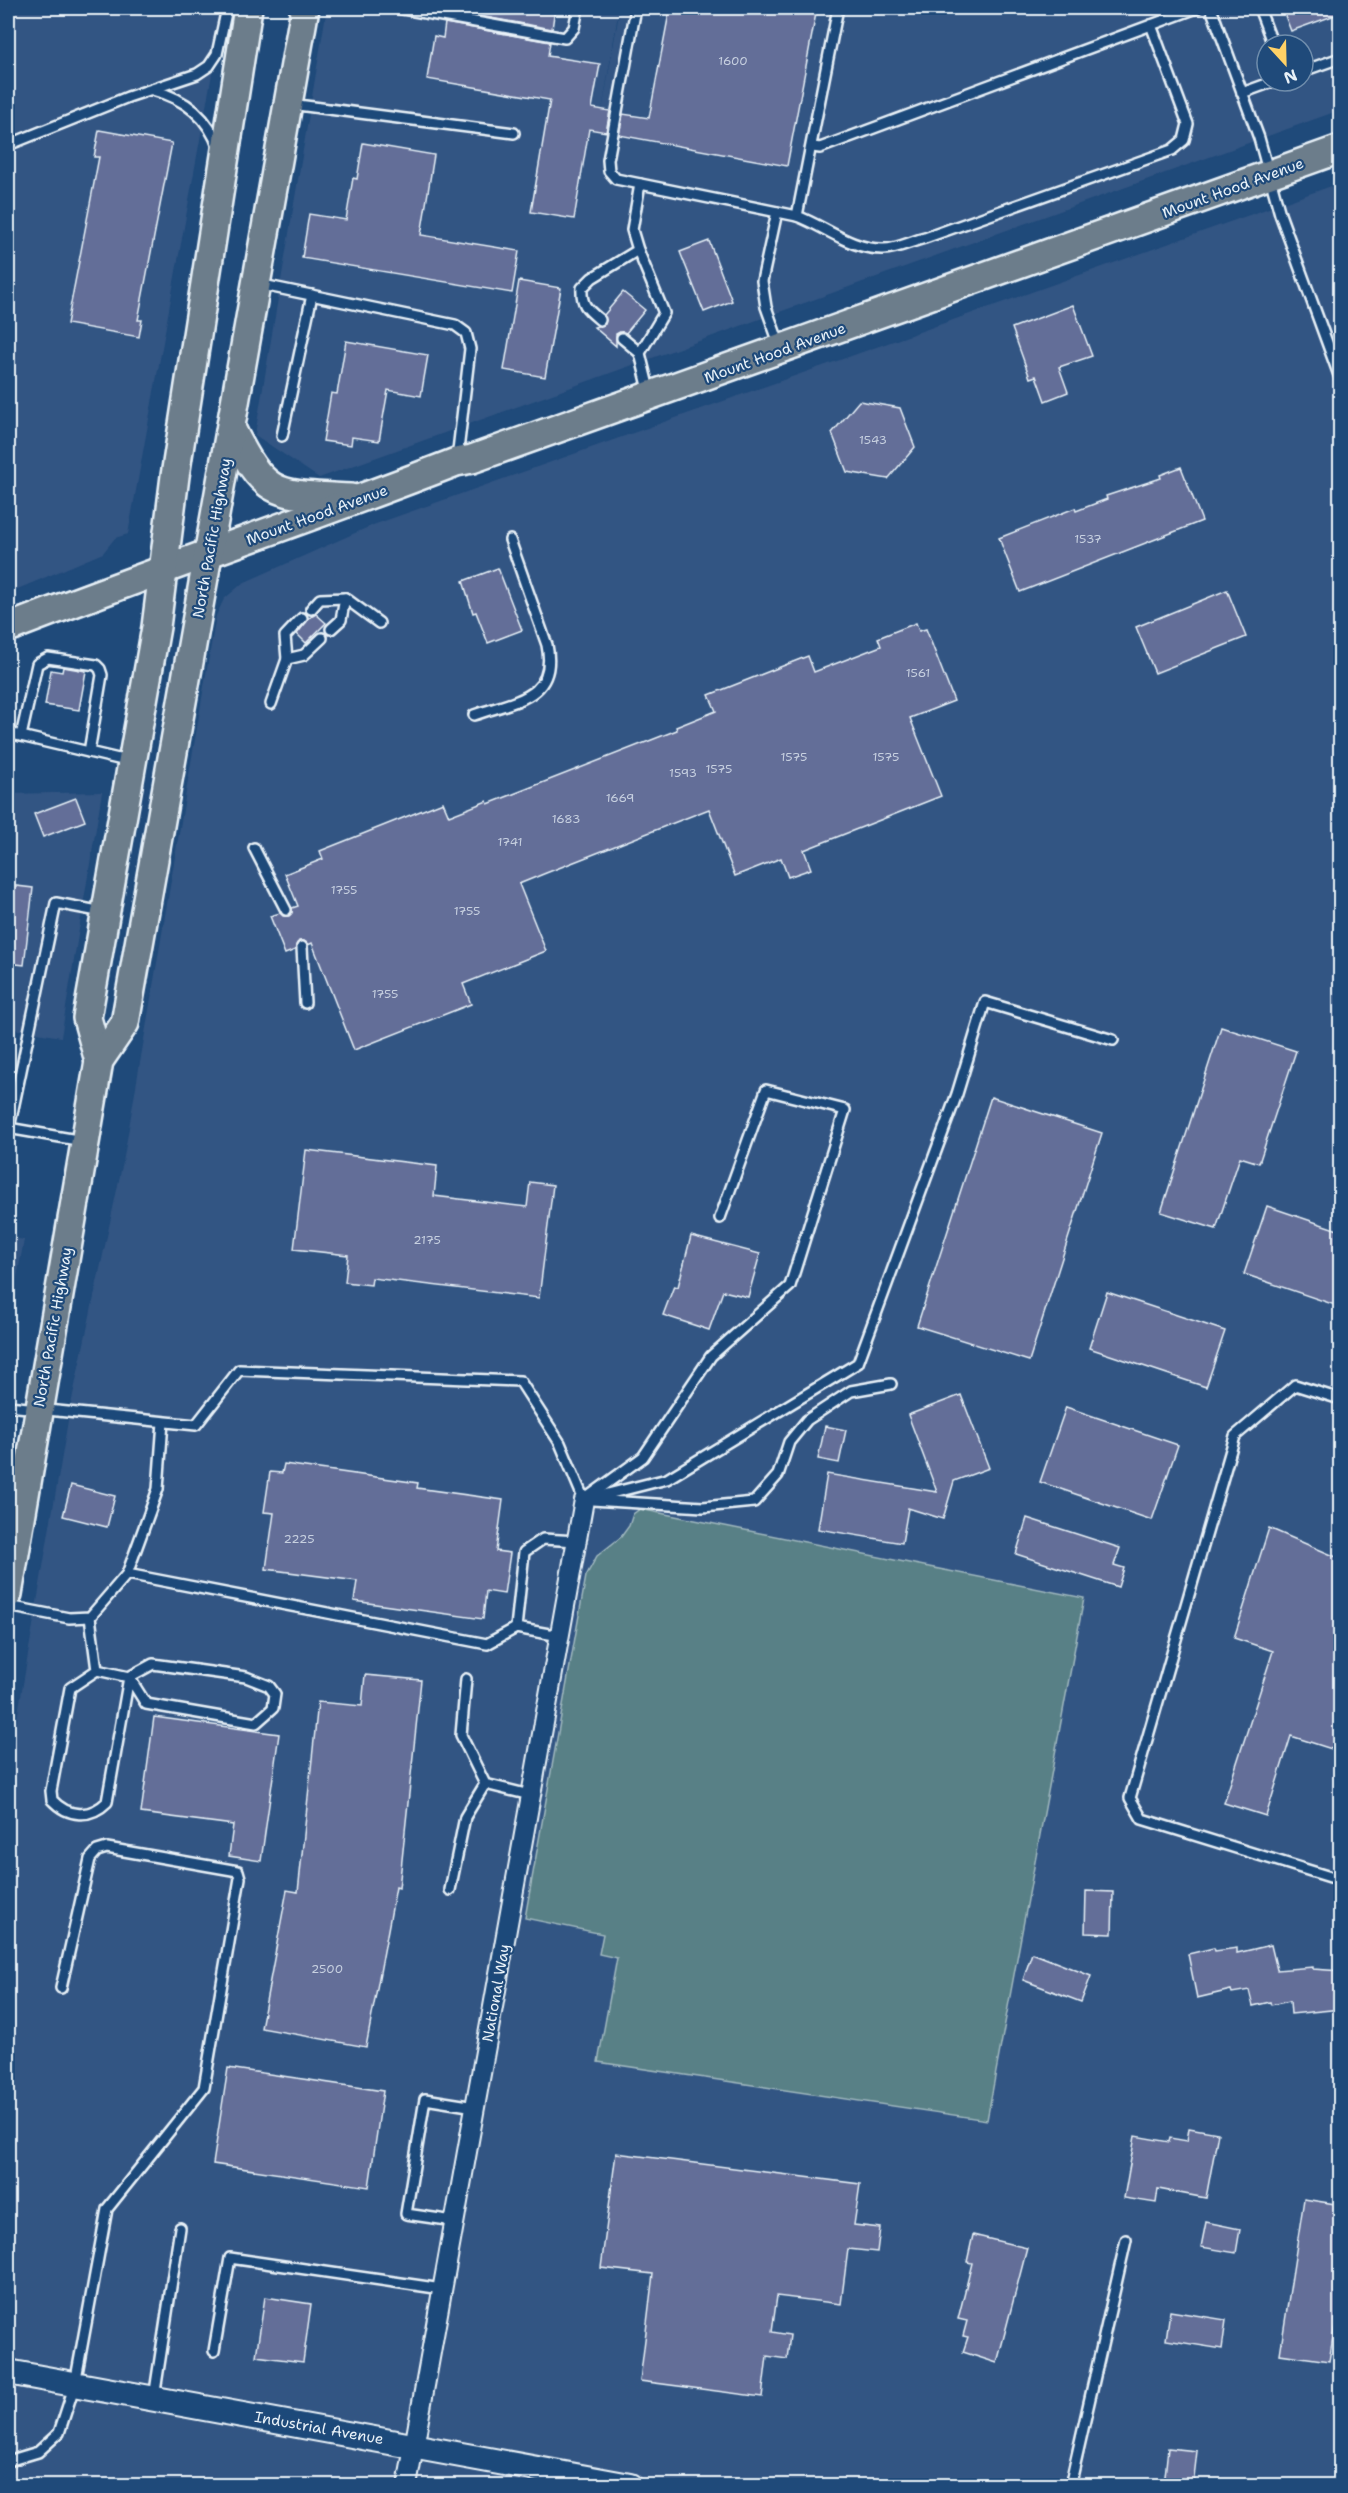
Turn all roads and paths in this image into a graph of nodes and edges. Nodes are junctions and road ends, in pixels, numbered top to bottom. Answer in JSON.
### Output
{"nodes":[{"id":1,"x":227,"y":8,"type":"edge"},
{"id":2,"x":248,"y":8,"type":"edge"},
{"id":3,"x":305,"y":8,"type":"edge"},
{"id":4,"x":397,"y":8,"type":"edge"},
{"id":5,"x":578,"y":8,"type":"edge"},
{"id":6,"x":636,"y":8,"type":"edge"},
{"id":7,"x":838,"y":8,"type":"edge"},
{"id":8,"x":1197,"y":8,"type":"edge"},
{"id":9,"x":1211,"y":8,"type":"edge"},
{"id":10,"x":1259,"y":8,"type":"edge"},
{"id":11,"x":411,"y":9,"type":"edge"},
{"id":12,"x":1150,"y":25,"type":"junction"},
{"id":13,"x":1268,"y":33,"type":"edge"},
{"id":14,"x":1341,"y":57,"type":"edge"},
{"id":15,"x":1315,"y":67,"type":"edge"},
{"id":16,"x":1255,"y":88,"type":"edge"},
{"id":17,"x":149,"y":89,"type":"junction"},
{"id":18,"x":1242,"y":93,"type":"junction"},
{"id":19,"x":289,"y":103,"type":"junction"},
{"id":20,"x":514,"y":133,"type":"dead end"},
{"id":21,"x":8,"y":145,"type":"edge"},
{"id":22,"x":813,"y":147,"type":"junction"},
{"id":23,"x":1341,"y":149,"type":"edge"},
{"id":24,"x":225,"y":165,"type":"junction"},
{"id":25,"x":1269,"y":175,"type":"junction"},
{"id":26,"x":640,"y":184,"type":"junction"},
{"id":27,"x":777,"y":212,"type":"junction"},
{"id":28,"x":797,"y":216,"type":"junction"},
{"id":29,"x":638,"y":250,"type":"junction"},
{"id":30,"x":258,"y":284,"type":"junction"},
{"id":31,"x":312,"y":296,"type":"junction"},
{"id":32,"x":600,"y":320,"type":"dead end"},
{"id":33,"x":622,"y":338,"type":"dead end"},
{"id":34,"x":782,"y":350,"type":"junction"},
{"id":35,"x":640,"y":353,"type":"junction"},
{"id":36,"x":1341,"y":378,"type":"edge"},
{"id":37,"x":651,"y":397,"type":"junction"},
{"id":38,"x":231,"y":428,"type":"junction"},
{"id":39,"x":282,"y":436,"type":"dead end"},
{"id":40,"x":456,"y":462,"type":"junction"},
{"id":41,"x":364,"y":498,"type":"junction"},
{"id":42,"x":510,"y":540,"type":"dead end"},
{"id":43,"x":209,"y":554,"type":"junction"},
{"id":44,"x":163,"y":569,"type":"junction"},
{"id":45,"x":345,"y":598,"type":"junction"},
{"id":46,"x":311,"y":609,"type":"dead end"},
{"id":47,"x":302,"y":618,"type":"dead end"},
{"id":48,"x":379,"y":623,"type":"dead end"},
{"id":49,"x":8,"y":628,"type":"edge"},
{"id":50,"x":332,"y":629,"type":"dead end"},
{"id":51,"x":322,"y":638,"type":"dead end"},
{"id":52,"x":287,"y":659,"type":"junction"},
{"id":53,"x":271,"y":704,"type":"dead end"},
{"id":54,"x":474,"y":715,"type":"dead end"},
{"id":55,"x":8,"y":733,"type":"edge"},
{"id":56,"x":21,"y":736,"type":"junction"},
{"id":57,"x":89,"y":752,"type":"junction"},
{"id":58,"x":133,"y":762,"type":"junction"},
{"id":59,"x":254,"y":848,"type":"dead end"},
{"id":60,"x":286,"y":910,"type":"dead end"},
{"id":61,"x":106,"y":912,"type":"junction"},
{"id":62,"x":144,"y":917,"type":"junction"},
{"id":63,"x":302,"y":947,"type":"dead end"},
{"id":64,"x":305,"y":1003,"type":"dead end"},
{"id":65,"x":1113,"y":1040,"type":"dead end"},
{"id":66,"x":99,"y":1061,"type":"junction"},
{"id":67,"x":8,"y":1128,"type":"edge"},
{"id":68,"x":85,"y":1141,"type":"junction"},
{"id":69,"x":720,"y":1218,"type":"dead end"},
{"id":70,"x":891,"y":1384,"type":"dead end"},
{"id":71,"x":1341,"y":1399,"type":"edge"},
{"id":72,"x":8,"y":1406,"type":"edge"},
{"id":73,"x":39,"y":1408,"type":"junction"},
{"id":74,"x":163,"y":1422,"type":"junction"},
{"id":75,"x":584,"y":1500,"type":"junction"},
{"id":76,"x":12,"y":1533,"type":"edge"},
{"id":77,"x":577,"y":1541,"type":"junction"},
{"id":78,"x":127,"y":1574,"type":"junction"},
{"id":79,"x":8,"y":1594,"type":"edge"},
{"id":80,"x":8,"y":1606,"type":"edge"},
{"id":81,"x":90,"y":1617,"type":"junction"},
{"id":82,"x":516,"y":1628,"type":"junction"},
{"id":83,"x":560,"y":1636,"type":"junction"},
{"id":84,"x":97,"y":1670,"type":"junction"},
{"id":85,"x":129,"y":1677,"type":"junction"},
{"id":86,"x":466,"y":1678,"type":"dead end"},
{"id":87,"x":485,"y":1784,"type":"junction"},
{"id":88,"x":530,"y":1795,"type":"junction"},
{"id":89,"x":1341,"y":1880,"type":"edge"},
{"id":90,"x":450,"y":1890,"type":"dead end"},
{"id":91,"x":61,"y":1988,"type":"dead end"},
{"id":92,"x":475,"y":2107,"type":"junction"},
{"id":93,"x":454,"y":2222,"type":"junction"},
{"id":94,"x":180,"y":2228,"type":"dead end"},
{"id":95,"x":1126,"y":2240,"type":"dead end"},
{"id":96,"x":442,"y":2289,"type":"junction"},
{"id":97,"x":214,"y":2351,"type":"dead end"},
{"id":98,"x":8,"y":2372,"type":"edge"},
{"id":99,"x":75,"y":2384,"type":"junction"},
{"id":100,"x":154,"y":2398,"type":"junction"},
{"id":101,"x":414,"y":2445,"type":"junction"},
{"id":102,"x":8,"y":2461,"type":"edge"},
{"id":103,"x":407,"y":2486,"type":"edge"},
{"id":104,"x":630,"y":2486,"type":"edge"},
{"id":105,"x":1070,"y":2486,"type":"edge"}],
"edges":[{"from":1,"to":17,"type":"lane"},
{"from":2,"to":24,"type":"main road","name":"North Pacific Highway"},
{"from":3,"to":19,"type":"main road","name":"North Pacific Highway"},
{"from":4,"to":11,"type":"lane"},
{"from":5,"to":11,"type":"lane"},
{"from":6,"to":26,"type":"lane"},
{"from":7,"to":22,"type":"lane"},
{"from":8,"to":12,"type":"lane"},
{"from":9,"to":18,"type":"lane"},
{"from":10,"to":13,"type":"lane"},
{"from":12,"to":22,"type":"lane"},
{"from":12,"to":28,"type":"lane"},
{"from":14,"to":15,"type":"lane"},
{"from":16,"to":18,"type":"lane"},
{"from":17,"to":21,"type":"lane"},
{"from":17,"to":24,"type":"lane"},
{"from":18,"to":25,"type":"lane"},
{"from":19,"to":20,"type":"lane"},
{"from":19,"to":30,"type":"main road","name":"North Pacific Highway"},
{"from":22,"to":28,"type":"lane"},
{"from":23,"to":25,"type":"main road","name":"Mount Hood Avenue"},
{"from":24,"to":44,"type":"main road","name":"North Pacific Highway"},
{"from":25,"to":34,"type":"main road","name":"Mount Hood Avenue"},
{"from":25,"to":36,"type":"lane"},
{"from":26,"to":27,"type":"lane"},
{"from":26,"to":29,"type":"lane"},
{"from":27,"to":28,"type":"lane"},
{"from":27,"to":34,"type":"lane"},
{"from":29,"to":32,"type":"lane"},
{"from":29,"to":35,"type":"lane"},
{"from":30,"to":31,"type":"lane"},
{"from":30,"to":38,"type":"main road","name":"North Pacific Highway"},
{"from":31,"to":39,"type":"lane"},
{"from":31,"to":40,"type":"lane"},
{"from":33,"to":35,"type":"lane"},
{"from":34,"to":37,"type":"main road","name":"Mount Hood Avenue"},
{"from":35,"to":37,"type":"lane"},
{"from":37,"to":40,"type":"main road","name":"Mount Hood Avenue"},
{"from":38,"to":41,"type":"main road"},
{"from":38,"to":43,"type":"main road","name":"North Pacific Highway"},
{"from":40,"to":41,"type":"main road","name":"Mount Hood Avenue"},
{"from":41,"to":43,"type":"main road","name":"Mount Hood Avenue"},
{"from":42,"to":54,"type":"lane"},
{"from":43,"to":44,"type":"main road","name":"Mount Hood Avenue"},
{"from":43,"to":62,"type":"main road","name":"North Pacific Highway"},
{"from":44,"to":49,"type":"main road","name":"Mount Hood Avenue"},
{"from":44,"to":58,"type":"main road","name":"North Pacific Highway"},
{"from":45,"to":46,"type":"lane"},
{"from":45,"to":48,"type":"lane"},
{"from":45,"to":50,"type":"lane"},
{"from":47,"to":52,"type":"lane"},
{"from":51,"to":52,"type":"lane"},
{"from":52,"to":53,"type":"lane"},
{"from":55,"to":56,"type":"lane"},
{"from":56,"to":57,"type":"lane"},
{"from":56,"to":57,"type":"lane"},
{"from":57,"to":58,"type":"lane"},
{"from":58,"to":61,"type":"main road","name":"North Pacific Highway"},
{"from":59,"to":60,"type":"lane"},
{"from":61,"to":62,"type":"main road"},
{"from":61,"to":66,"type":"main road","name":"North Pacific Highway"},
{"from":61,"to":67,"type":"lane"},
{"from":62,"to":66,"type":"main road","name":"North Pacific Highway"},
{"from":63,"to":64,"type":"lane"},
{"from":65,"to":75,"type":"lane"},
{"from":66,"to":68,"type":"main road","name":"North Pacific Highway"},
{"from":67,"to":68,"type":"lane"},
{"from":68,"to":73,"type":"main road","name":"North Pacific Highway"},
{"from":69,"to":75,"type":"lane"},
{"from":70,"to":75,"type":"lane"},
{"from":71,"to":89,"type":"lane"},
{"from":72,"to":73,"type":"lane"},
{"from":73,"to":74,"type":"lane"},
{"from":73,"to":76,"type":"main road","name":"North Pacific Highway"},
{"from":74,"to":75,"type":"lane"},
{"from":74,"to":78,"type":"lane"},
{"from":75,"to":77,"type":"street","name":"National Way"},
{"from":76,"to":79,"type":"main road","name":"North Pacific Highway"},
{"from":77,"to":82,"type":"lane"},
{"from":77,"to":83,"type":"street","name":"National Way"},
{"from":78,"to":81,"type":"lane"},
{"from":78,"to":82,"type":"lane"},
{"from":80,"to":81,"type":"lane"},
{"from":81,"to":84,"type":"lane"},
{"from":82,"to":83,"type":"lane"},
{"from":83,"to":88,"type":"street","name":"National Way"},
{"from":84,"to":85,"type":"lane"},
{"from":84,"to":85,"type":"lane"},
{"from":85,"to":85,"type":"lane"},
{"from":86,"to":87,"type":"lane"},
{"from":87,"to":88,"type":"lane"},
{"from":87,"to":90,"type":"lane"},
{"from":88,"to":92,"type":"street","name":"National Way"},
{"from":91,"to":99,"type":"lane"},
{"from":92,"to":93,"type":"street","name":"National Way"},
{"from":92,"to":93,"type":"lane"},
{"from":93,"to":96,"type":"street","name":"National Way"},
{"from":94,"to":100,"type":"lane"},
{"from":95,"to":105,"type":"lane"},
{"from":96,"to":97,"type":"lane"},
{"from":96,"to":101,"type":"street","name":"National Way"},
{"from":98,"to":99,"type":"street","name":"Industrial Avenue"},
{"from":99,"to":100,"type":"street","name":"Industrial Avenue"},
{"from":99,"to":102,"type":"lane"},
{"from":100,"to":101,"type":"street","name":"Industrial Avenue"},
{"from":101,"to":103,"type":"street","name":"National Way"},
{"from":101,"to":104,"type":"street","name":"Industrial Avenue"}]}
